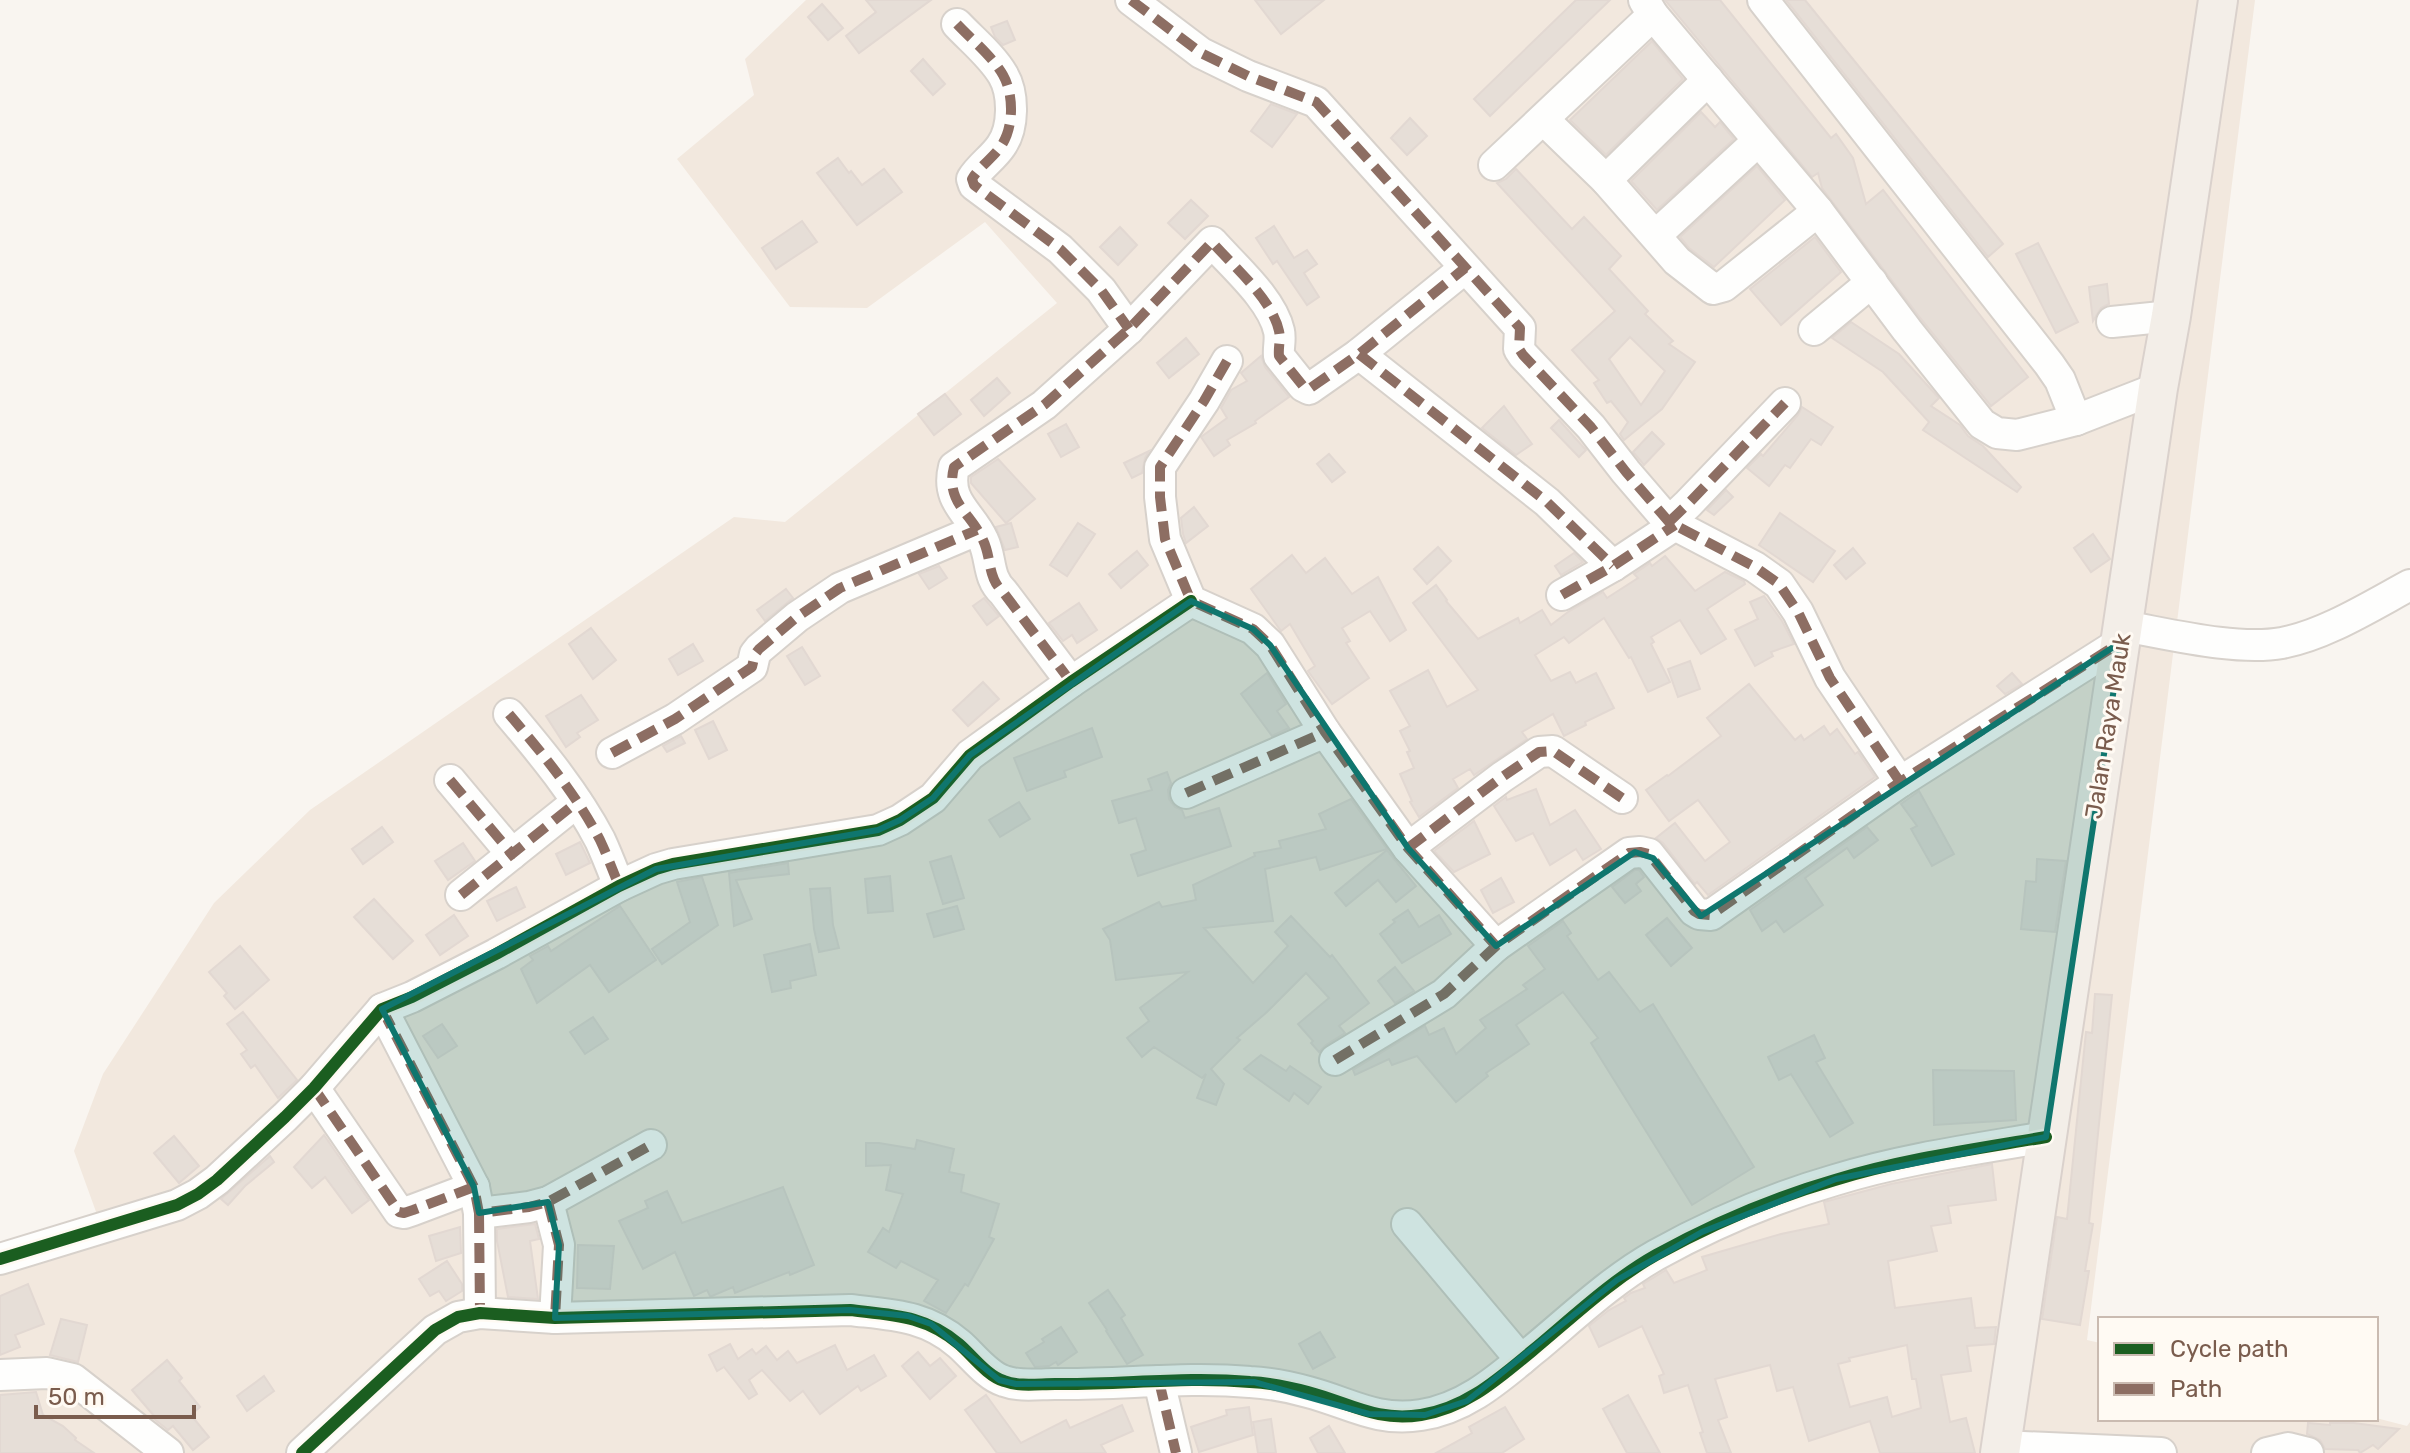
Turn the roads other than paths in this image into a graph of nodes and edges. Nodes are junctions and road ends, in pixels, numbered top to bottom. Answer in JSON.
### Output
{"nodes":[{"id":1,"x":1131,"y":0,"type":"edge"},
{"id":2,"x":1763,"y":0,"type":"edge"},
{"id":3,"x":2218,"y":0,"type":"edge"},
{"id":4,"x":1648,"y":8,"type":"edge"},
{"id":5,"x":957,"y":24,"type":"dead end"},
{"id":6,"x":1708,"y":80,"type":"junction"},
{"id":7,"x":1544,"y":120,"type":"junction"},
{"id":8,"x":1758,"y":141,"type":"junction"},
{"id":9,"x":1494,"y":165,"type":"dead end"},
{"id":10,"x":1606,"y":180,"type":"junction"},
{"id":11,"x":1818,"y":211,"type":"junction"},
{"id":12,"x":1656,"y":235,"type":"junction"},
{"id":13,"x":1465,"y":268,"type":"junction"},
{"id":14,"x":1872,"y":282,"type":"junction"},
{"id":15,"x":1842,"y":309,"type":"junction"},
{"id":16,"x":2171,"y":316,"type":"junction"},
{"id":17,"x":2112,"y":322,"type":"dead end"},
{"id":18,"x":1129,"y":329,"type":"junction"},
{"id":19,"x":1814,"y":330,"type":"dead end"},
{"id":20,"x":1907,"y":330,"type":"junction"},
{"id":21,"x":1359,"y":354,"type":"junction"},
{"id":22,"x":1227,"y":361,"type":"dead end"},
{"id":23,"x":2158,"y":388,"type":"junction"},
{"id":24,"x":1785,"y":403,"type":"dead end"},
{"id":25,"x":2076,"y":420,"type":"junction"},
{"id":26,"x":1672,"y":524,"type":"junction"},
{"id":27,"x":977,"y":530,"type":"junction"},
{"id":28,"x":1613,"y":566,"type":"junction"},
{"id":29,"x":2410,"y":585,"type":"edge"},
{"id":30,"x":1562,"y":595,"type":"dead end"},
{"id":31,"x":1191,"y":601,"type":"junction"},
{"id":32,"x":2122,"y":634,"type":"junction"},
{"id":33,"x":1071,"y":682,"type":"junction"},
{"id":34,"x":509,"y":714,"type":"dead end"},
{"id":35,"x":1325,"y":732,"type":"junction"},
{"id":36,"x":612,"y":753,"type":"dead end"},
{"id":37,"x":450,"y":780,"type":"dead end"},
{"id":38,"x":1900,"y":782,"type":"junction"},
{"id":39,"x":1186,"y":793,"type":"dead end"},
{"id":40,"x":1622,"y":798,"type":"dead end"},
{"id":41,"x":577,"y":802,"type":"junction"},
{"id":42,"x":1408,"y":848,"type":"junction"},
{"id":43,"x":512,"y":854,"type":"junction"},
{"id":44,"x":619,"y":886,"type":"junction"},
{"id":45,"x":461,"y":895,"type":"dead end"},
{"id":46,"x":1496,"y":946,"type":"junction"},
{"id":47,"x":382,"y":1009,"type":"junction"},
{"id":48,"x":1335,"y":1060,"type":"dead end"},
{"id":49,"x":314,"y":1088,"type":"junction"},
{"id":50,"x":2046,"y":1137,"type":"junction"},
{"id":51,"x":651,"y":1145,"type":"dead end"},
{"id":52,"x":477,"y":1200,"type":"junction"},
{"id":53,"x":548,"y":1202,"type":"junction"},
{"id":54,"x":1407,"y":1224,"type":"dead end"},
{"id":55,"x":0,"y":1259,"type":"edge"},
{"id":56,"x":480,"y":1313,"type":"junction"},
{"id":57,"x":555,"y":1318,"type":"junction"},
{"id":58,"x":1521,"y":1360,"type":"junction"},
{"id":59,"x":0,"y":1375,"type":"edge"},
{"id":60,"x":1159,"y":1381,"type":"junction"},
{"id":61,"x":2001,"y":1450,"type":"edge"},
{"id":62,"x":168,"y":1453,"type":"edge"},
{"id":63,"x":302,"y":1453,"type":"edge"},
{"id":64,"x":1176,"y":1453,"type":"edge"},
{"id":65,"x":2161,"y":1453,"type":"edge"},
{"id":66,"x":2267,"y":1453,"type":"edge"},
{"id":67,"x":2308,"y":1453,"type":"edge"}],
"edges":[{"from":1,"to":13,"type":"street"},
{"from":2,"to":25,"type":"street"},
{"from":3,"to":16,"type":"main road","name":"Jalan Raya Mauk"},
{"from":4,"to":6,"type":"street"},
{"from":4,"to":7,"type":"street"},
{"from":5,"to":18,"type":"street"},
{"from":6,"to":8,"type":"street"},
{"from":6,"to":10,"type":"street"},
{"from":7,"to":9,"type":"street"},
{"from":7,"to":10,"type":"street"},
{"from":8,"to":11,"type":"street"},
{"from":8,"to":12,"type":"street"},
{"from":10,"to":12,"type":"street"},
{"from":11,"to":12,"type":"street"},
{"from":11,"to":14,"type":"street"},
{"from":13,"to":21,"type":"street"},
{"from":13,"to":26,"type":"street"},
{"from":14,"to":15,"type":"street"},
{"from":14,"to":20,"type":"street"},
{"from":15,"to":19,"type":"street"},
{"from":15,"to":20,"type":"street"},
{"from":16,"to":17,"type":"street"},
{"from":16,"to":23,"type":"main road","name":"Jalan Raya Mauk"},
{"from":18,"to":21,"type":"street"},
{"from":18,"to":27,"type":"street"},
{"from":20,"to":25,"type":"street"},
{"from":21,"to":28,"type":"street"},
{"from":22,"to":31,"type":"street"},
{"from":23,"to":25,"type":"street"},
{"from":23,"to":32,"type":"main road","name":"Jalan Raya Mauk"},
{"from":24,"to":26,"type":"street"},
{"from":26,"to":28,"type":"street"},
{"from":26,"to":38,"type":"street"},
{"from":27,"to":33,"type":"street"},
{"from":27,"to":36,"type":"street"},
{"from":28,"to":30,"type":"street"},
{"from":29,"to":32,"type":"street"},
{"from":31,"to":33,"type":"street"},
{"from":31,"to":35,"type":"street"},
{"from":32,"to":38,"type":"street"},
{"from":32,"to":50,"type":"main road","name":"Jalan Raya Mauk"},
{"from":33,"to":44,"type":"street"},
{"from":34,"to":41,"type":"street"},
{"from":35,"to":39,"type":"street"},
{"from":35,"to":42,"type":"street"},
{"from":37,"to":43,"type":"street"},
{"from":38,"to":46,"type":"street"},
{"from":40,"to":42,"type":"street"},
{"from":41,"to":43,"type":"street"},
{"from":41,"to":44,"type":"street"},
{"from":42,"to":46,"type":"street"},
{"from":43,"to":45,"type":"street"},
{"from":44,"to":47,"type":"street"},
{"from":46,"to":48,"type":"street"},
{"from":47,"to":49,"type":"street"},
{"from":47,"to":52,"type":"street"},
{"from":49,"to":52,"type":"street"},
{"from":49,"to":55,"type":"street"},
{"from":50,"to":58,"type":"street"},
{"from":50,"to":61,"type":"main road","name":"Jalan Raya Mauk"},
{"from":51,"to":53,"type":"street"},
{"from":52,"to":53,"type":"street"},
{"from":52,"to":56,"type":"street"},
{"from":53,"to":57,"type":"street"},
{"from":54,"to":58,"type":"street"},
{"from":56,"to":57,"type":"street"},
{"from":56,"to":63,"type":"street"},
{"from":57,"to":60,"type":"street"},
{"from":58,"to":60,"type":"street"},
{"from":59,"to":62,"type":"street"},
{"from":60,"to":64,"type":"street"},
{"from":61,"to":65,"type":"street"},
{"from":66,"to":67,"type":"street"}]}
